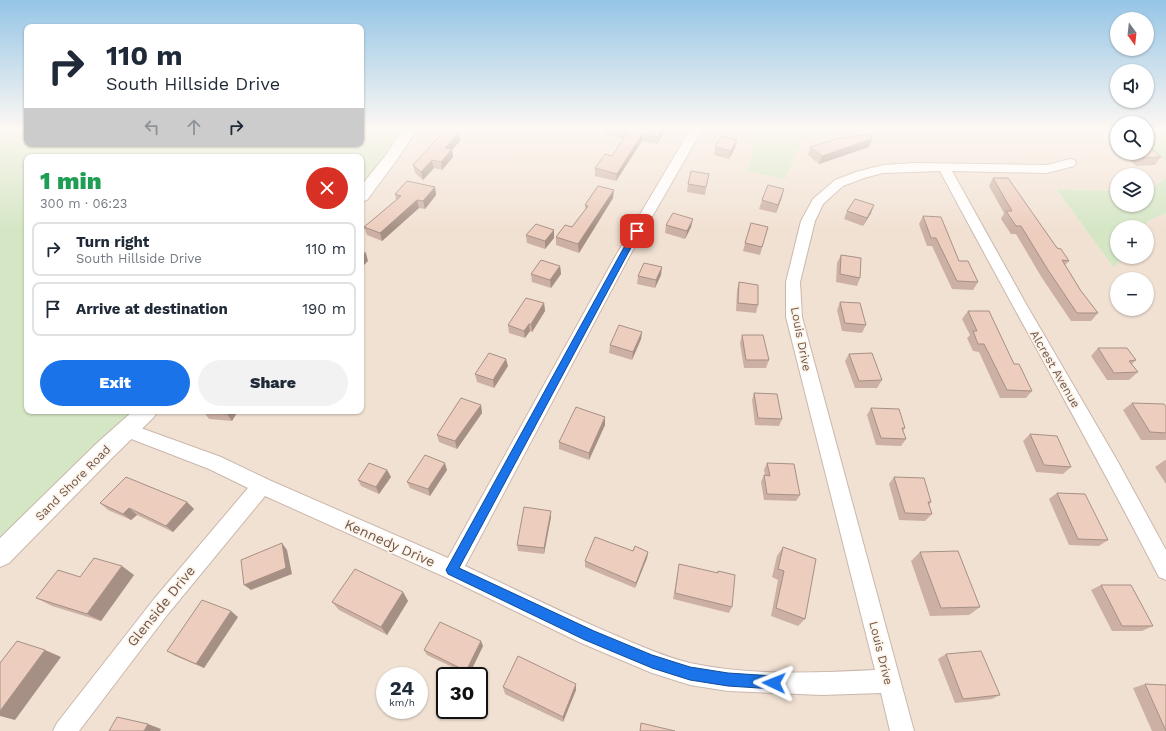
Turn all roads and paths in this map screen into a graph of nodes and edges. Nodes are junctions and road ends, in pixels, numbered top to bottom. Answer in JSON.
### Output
{"nodes":[{"id":1,"x":389,"y":162,"type":"edge"},
{"id":2,"x":677,"y":162,"type":"edge"},
{"id":3,"x":1070,"y":163,"type":"dead end"},
{"id":4,"x":944,"y":168,"type":"junction"},
{"id":5,"x":364,"y":193,"type":"edge"},
{"id":6,"x":144,"y":414,"type":"edge"},
{"id":7,"x":127,"y":430,"type":"junction"},
{"id":8,"x":262,"y":486,"type":"junction"},
{"id":9,"x":1161,"y":552,"type":"edge"},
{"id":10,"x":0,"y":555,"type":"edge"},
{"id":11,"x":452,"y":570,"type":"junction"},
{"id":12,"x":1166,"y":570,"type":"edge"},
{"id":13,"x":888,"y":681,"type":"junction"},
{"id":14,"x":65,"y":731,"type":"edge"},
{"id":15,"x":902,"y":731,"type":"edge"}],
"edges":[{"from":1,"to":5,"type":"street"},
{"from":2,"to":11,"type":"street"},
{"from":3,"to":4,"type":"street","name":"Louis Drive"},
{"from":4,"to":9,"type":"street","name":"Alcrest Avenue"},
{"from":4,"to":13,"type":"street","name":"Louis Drive"},
{"from":6,"to":7,"type":"street","name":"Sand Shore Road"},
{"from":7,"to":8,"type":"street","name":"Kennedy Drive"},
{"from":7,"to":10,"type":"street","name":"Sand Shore Road"},
{"from":8,"to":11,"type":"street","name":"Kennedy Drive"},
{"from":8,"to":14,"type":"street","name":"Glenside Drive"},
{"from":9,"to":12,"type":"street","name":"Alcrest Avenue"},
{"from":11,"to":13,"type":"street","name":"Kennedy Drive"},
{"from":13,"to":15,"type":"street","name":"Louis Drive"}]}
